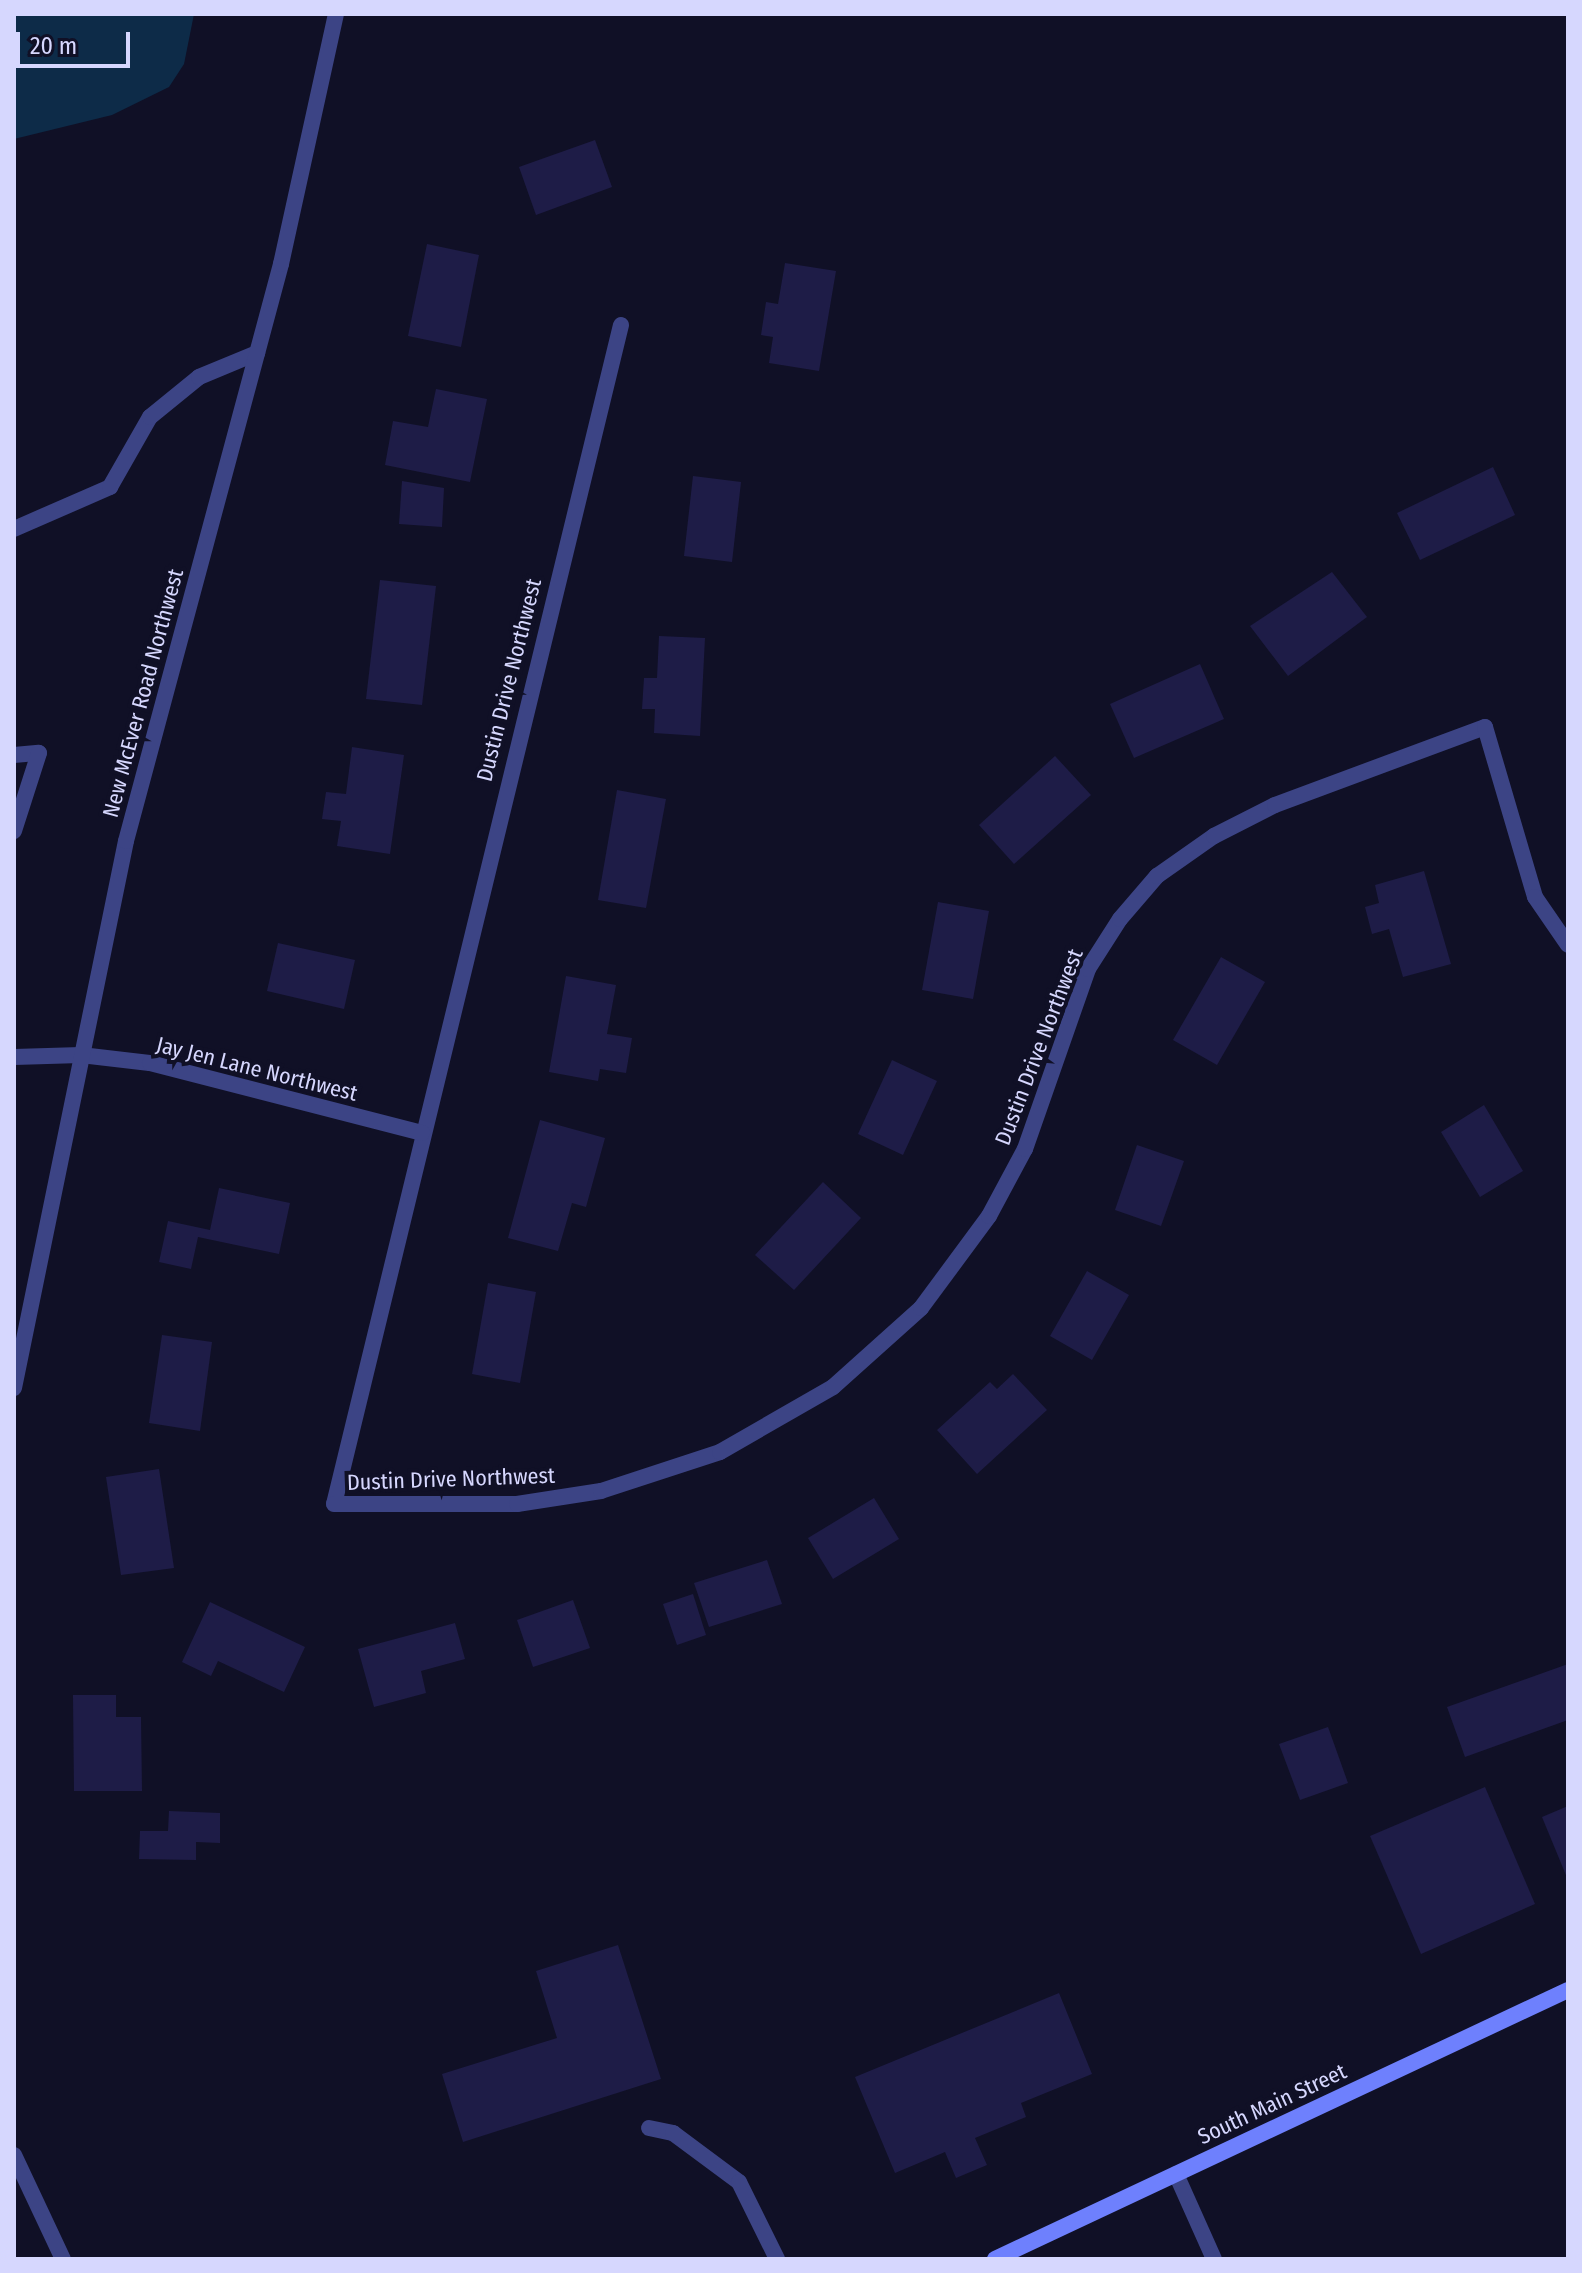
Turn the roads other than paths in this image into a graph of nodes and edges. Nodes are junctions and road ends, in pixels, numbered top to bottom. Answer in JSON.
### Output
{"nodes":[{"id":1,"x":336,"y":14,"type":"edge"},
{"id":2,"x":621,"y":325,"type":"dead end"},
{"id":3,"x":257,"y":353,"type":"junction"},
{"id":4,"x":14,"y":529,"type":"edge"},
{"id":5,"x":14,"y":755,"type":"edge"},
{"id":6,"x":14,"y":831,"type":"edge"},
{"id":7,"x":1568,"y":945,"type":"edge"},
{"id":8,"x":81,"y":1055,"type":"junction"},
{"id":9,"x":14,"y":1057,"type":"edge"},
{"id":10,"x":422,"y":1133,"type":"junction"},
{"id":11,"x":14,"y":1388,"type":"edge"},
{"id":12,"x":1568,"y":1990,"type":"edge"},
{"id":13,"x":649,"y":2128,"type":"dead end"},
{"id":14,"x":14,"y":2155,"type":"edge"},
{"id":15,"x":1176,"y":2174,"type":"junction"},
{"id":16,"x":63,"y":2259,"type":"edge"},
{"id":17,"x":777,"y":2259,"type":"edge"},
{"id":18,"x":995,"y":2259,"type":"edge"},
{"id":19,"x":1214,"y":2259,"type":"edge"}],
"edges":[{"from":1,"to":3,"type":"street","name":"New McEver Road Northwest"},
{"from":2,"to":10,"type":"street","name":"Dustin Drive Northwest"},
{"from":3,"to":4,"type":"street"},
{"from":3,"to":8,"type":"street","name":"New McEver Road Northwest"},
{"from":5,"to":6,"type":"street"},
{"from":7,"to":10,"type":"street","name":"Dustin Drive Northwest"},
{"from":8,"to":9,"type":"street","name":"Jay Jen Lane Northwest"},
{"from":8,"to":10,"type":"street","name":"Jay Jen Lane Northwest"},
{"from":8,"to":11,"type":"street","name":"New McEver Road Northwest"},
{"from":12,"to":15,"type":"main road","name":"South Main Street"},
{"from":13,"to":17,"type":"street"},
{"from":14,"to":16,"type":"street"},
{"from":15,"to":18,"type":"main road","name":"South Main Street"},
{"from":15,"to":19,"type":"street"}]}
